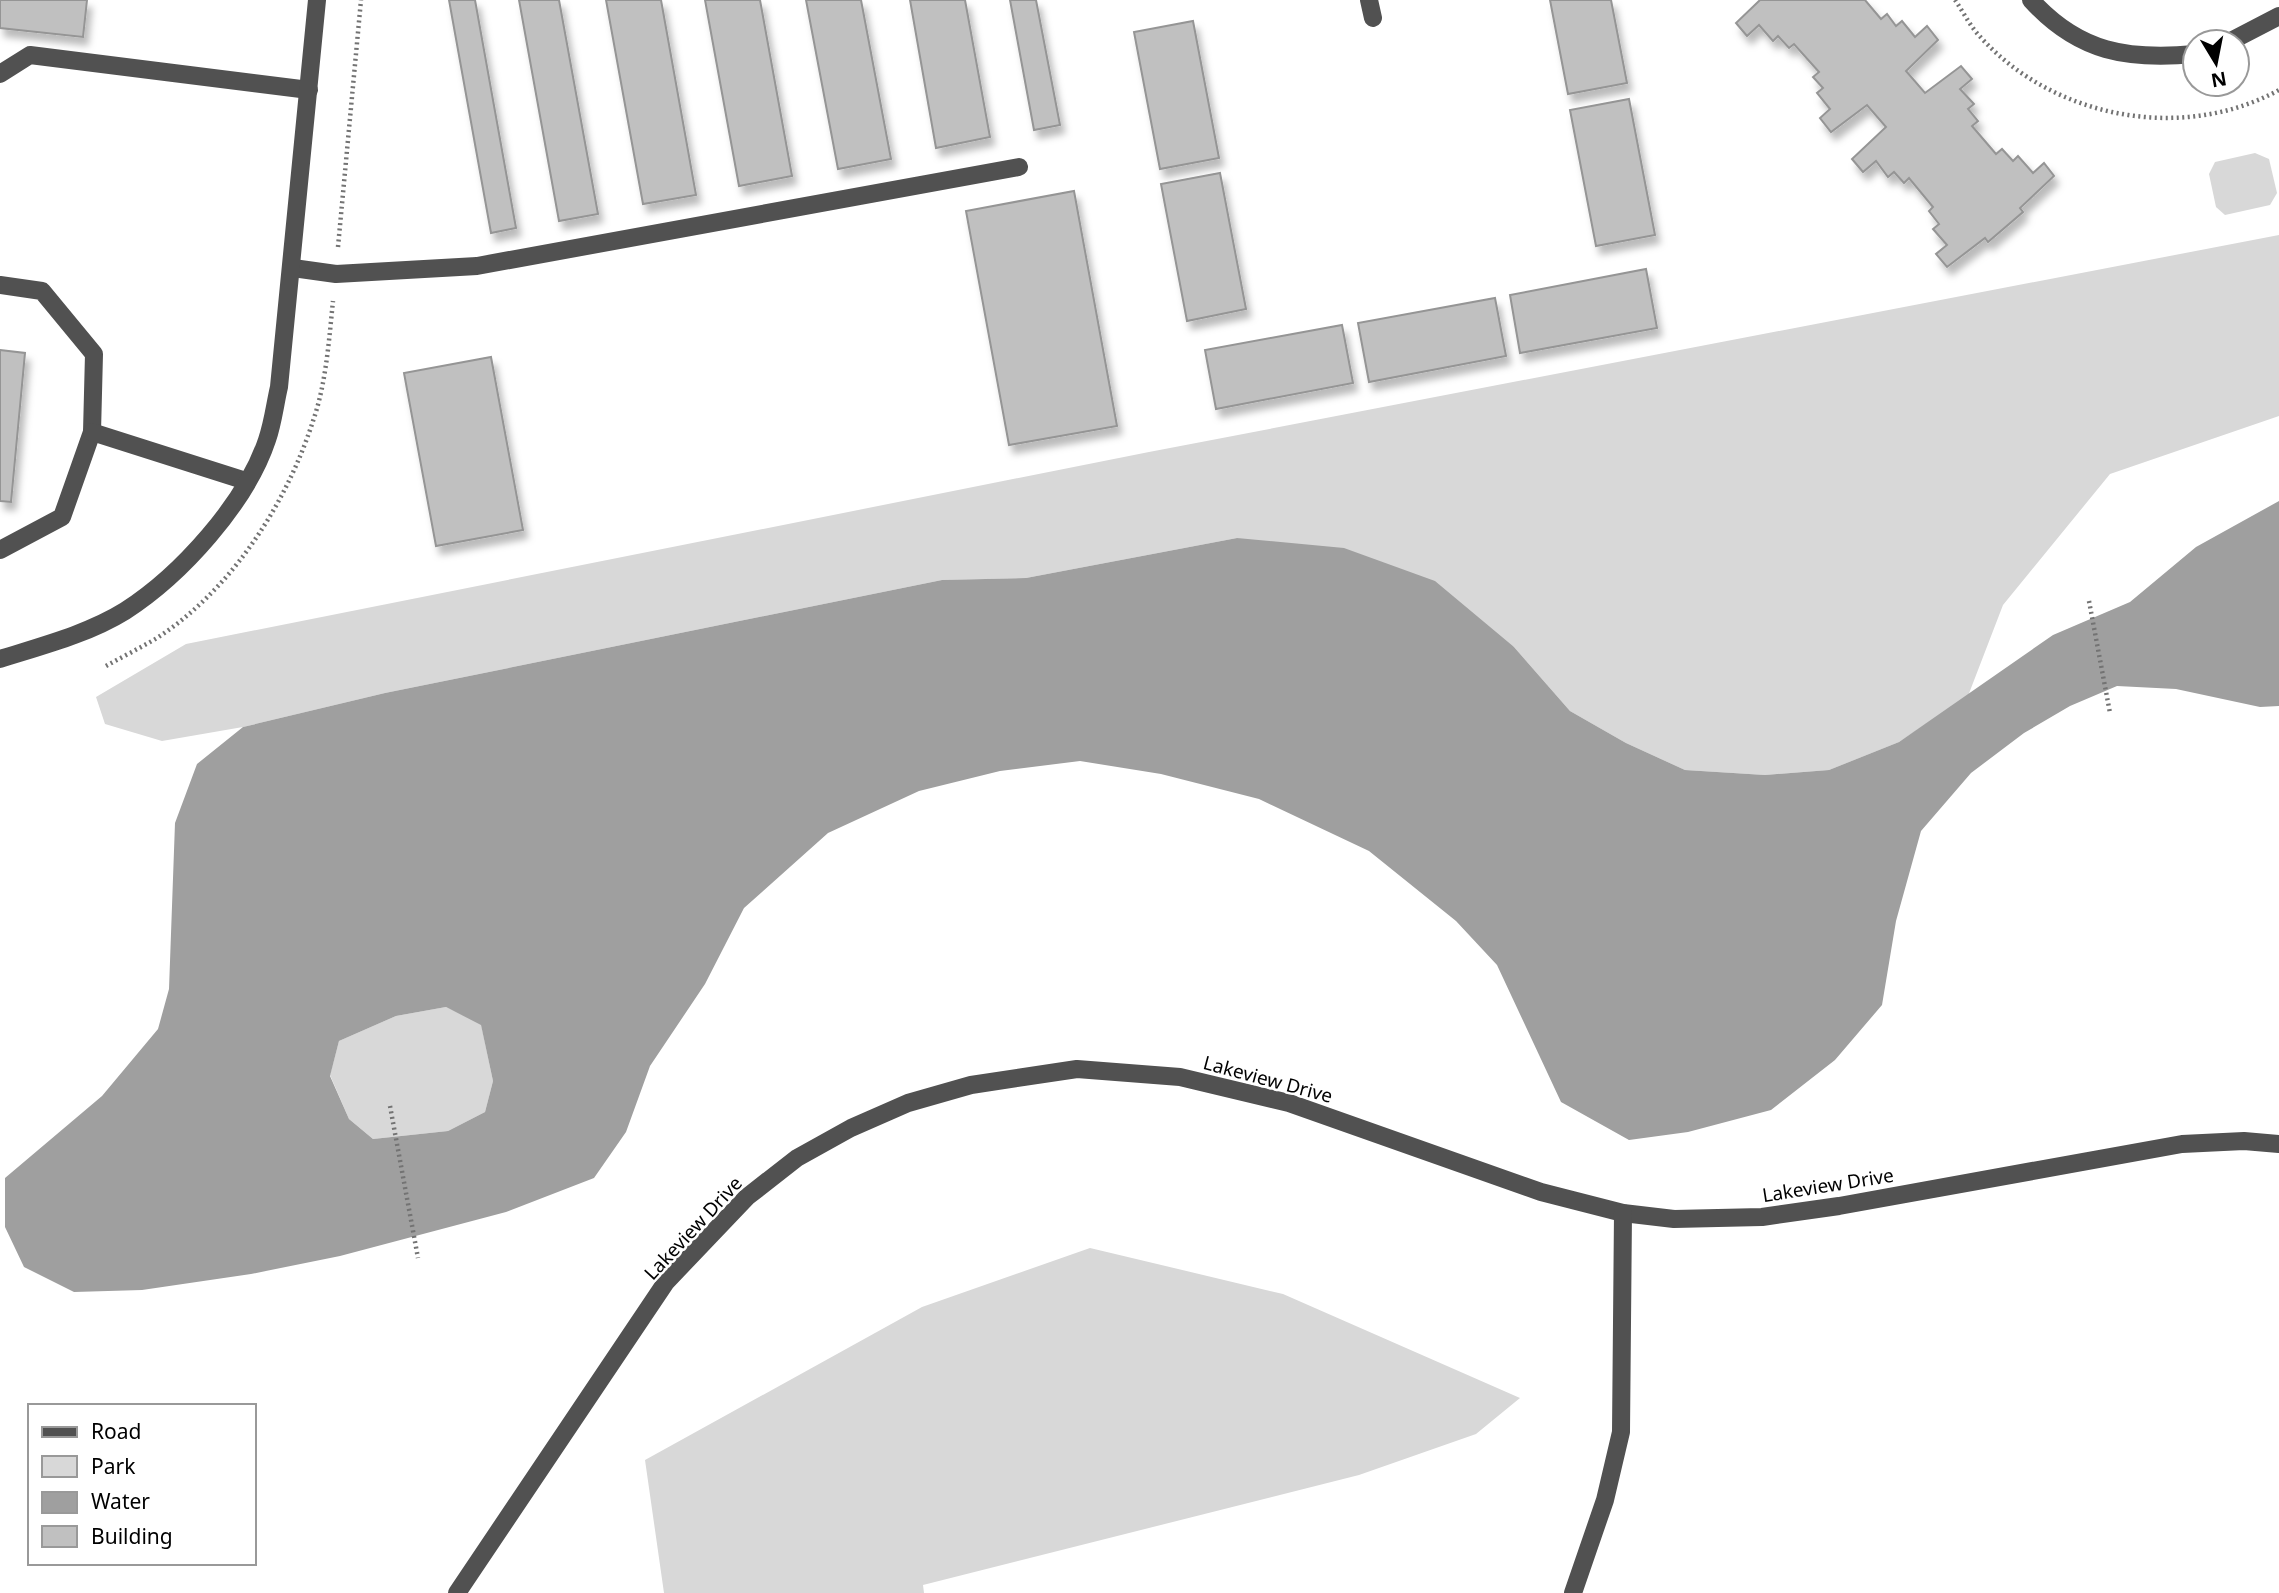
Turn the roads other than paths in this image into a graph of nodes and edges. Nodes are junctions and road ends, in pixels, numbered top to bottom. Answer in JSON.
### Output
{"nodes":[{"id":1,"x":317,"y":0,"type":"edge"},
{"id":2,"x":1370,"y":0,"type":"edge"},
{"id":3,"x":2031,"y":0,"type":"edge"},
{"id":4,"x":2279,"y":16,"type":"edge"},
{"id":5,"x":1373,"y":18,"type":"dead end"},
{"id":6,"x":2251,"y":31,"type":"edge"},
{"id":7,"x":2181,"y":55,"type":"edge"},
{"id":8,"x":0,"y":74,"type":"edge"},
{"id":9,"x":309,"y":90,"type":"junction"},
{"id":10,"x":1019,"y":167,"type":"dead end"},
{"id":11,"x":293,"y":268,"type":"junction"},
{"id":12,"x":0,"y":285,"type":"edge"},
{"id":13,"x":92,"y":432,"type":"junction"},
{"id":14,"x":246,"y":481,"type":"junction"},
{"id":15,"x":0,"y":550,"type":"edge"},
{"id":16,"x":0,"y":659,"type":"edge"},
{"id":17,"x":2279,"y":1144,"type":"edge"},
{"id":18,"x":1623,"y":1213,"type":"junction"},
{"id":19,"x":457,"y":1593,"type":"edge"},
{"id":20,"x":1573,"y":1593,"type":"edge"}],
"edges":[{"from":1,"to":9,"type":"street"},
{"from":2,"to":5,"type":"street"},
{"from":3,"to":7,"type":"street"},
{"from":4,"to":6,"type":"street"},
{"from":8,"to":9,"type":"street"},
{"from":9,"to":11,"type":"street"},
{"from":10,"to":11,"type":"street"},
{"from":11,"to":14,"type":"street"},
{"from":12,"to":13,"type":"street"},
{"from":13,"to":14,"type":"street"},
{"from":13,"to":15,"type":"street"},
{"from":14,"to":16,"type":"street"},
{"from":17,"to":18,"type":"street","name":"Lakeview Drive"},
{"from":18,"to":19,"type":"street","name":"Lakeview Drive"},
{"from":18,"to":20,"type":"street"}]}
